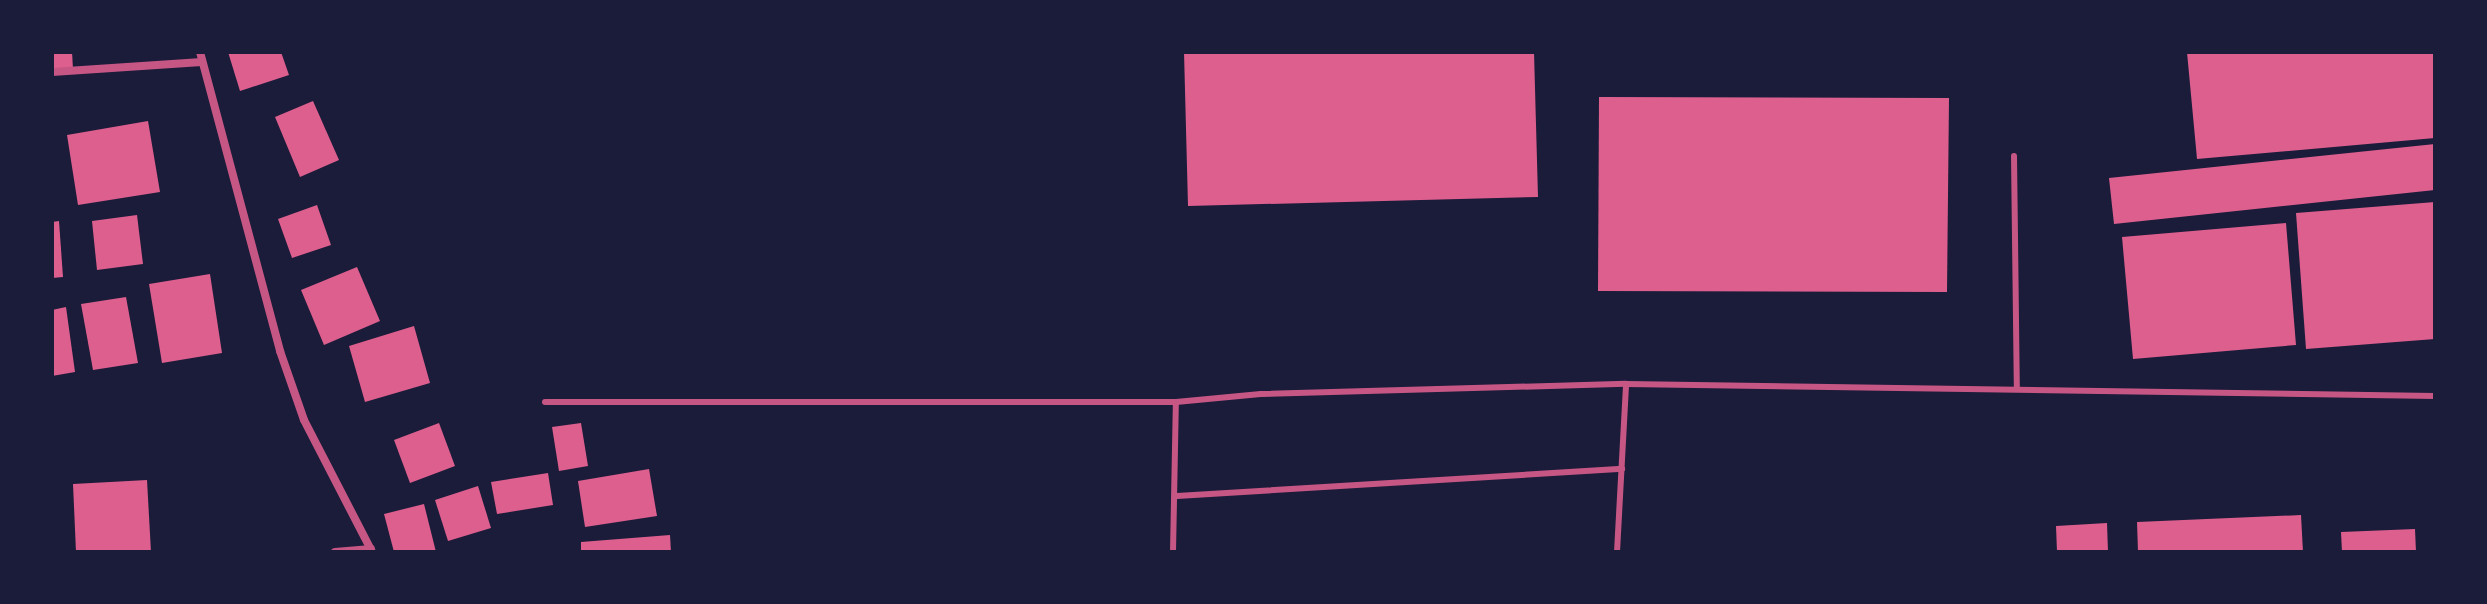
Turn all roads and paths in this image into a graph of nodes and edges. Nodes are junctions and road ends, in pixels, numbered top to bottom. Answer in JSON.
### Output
{"nodes":[{"id":1,"x":200,"y":52,"type":"edge"},
{"id":2,"x":202,"y":62,"type":"junction"},
{"id":3,"x":52,"y":72,"type":"edge"},
{"id":4,"x":2014,"y":156,"type":"dead end"},
{"id":5,"x":1626,"y":384,"type":"junction"},
{"id":6,"x":2017,"y":388,"type":"junction"},
{"id":7,"x":2435,"y":396,"type":"edge"},
{"id":8,"x":545,"y":402,"type":"dead end"},
{"id":9,"x":1176,"y":402,"type":"junction"},
{"id":10,"x":1622,"y":469,"type":"junction"},
{"id":11,"x":1177,"y":496,"type":"junction"},
{"id":12,"x":371,"y":550,"type":"edge"},
{"id":13,"x":335,"y":552,"type":"edge"},
{"id":14,"x":1173,"y":552,"type":"edge"},
{"id":15,"x":1617,"y":552,"type":"edge"}],
"edges":[{"from":1,"to":2,"type":"street"},
{"from":2,"to":3,"type":"street"},
{"from":2,"to":12,"type":"street"},
{"from":4,"to":6,"type":"lane"},
{"from":5,"to":6,"type":"lane"},
{"from":5,"to":9,"type":"lane"},
{"from":5,"to":10,"type":"lane"},
{"from":6,"to":7,"type":"lane"},
{"from":8,"to":9,"type":"lane"},
{"from":9,"to":11,"type":"lane"},
{"from":10,"to":11,"type":"lane"},
{"from":10,"to":15,"type":"lane"},
{"from":11,"to":14,"type":"lane"},
{"from":12,"to":13,"type":"street"}]}
